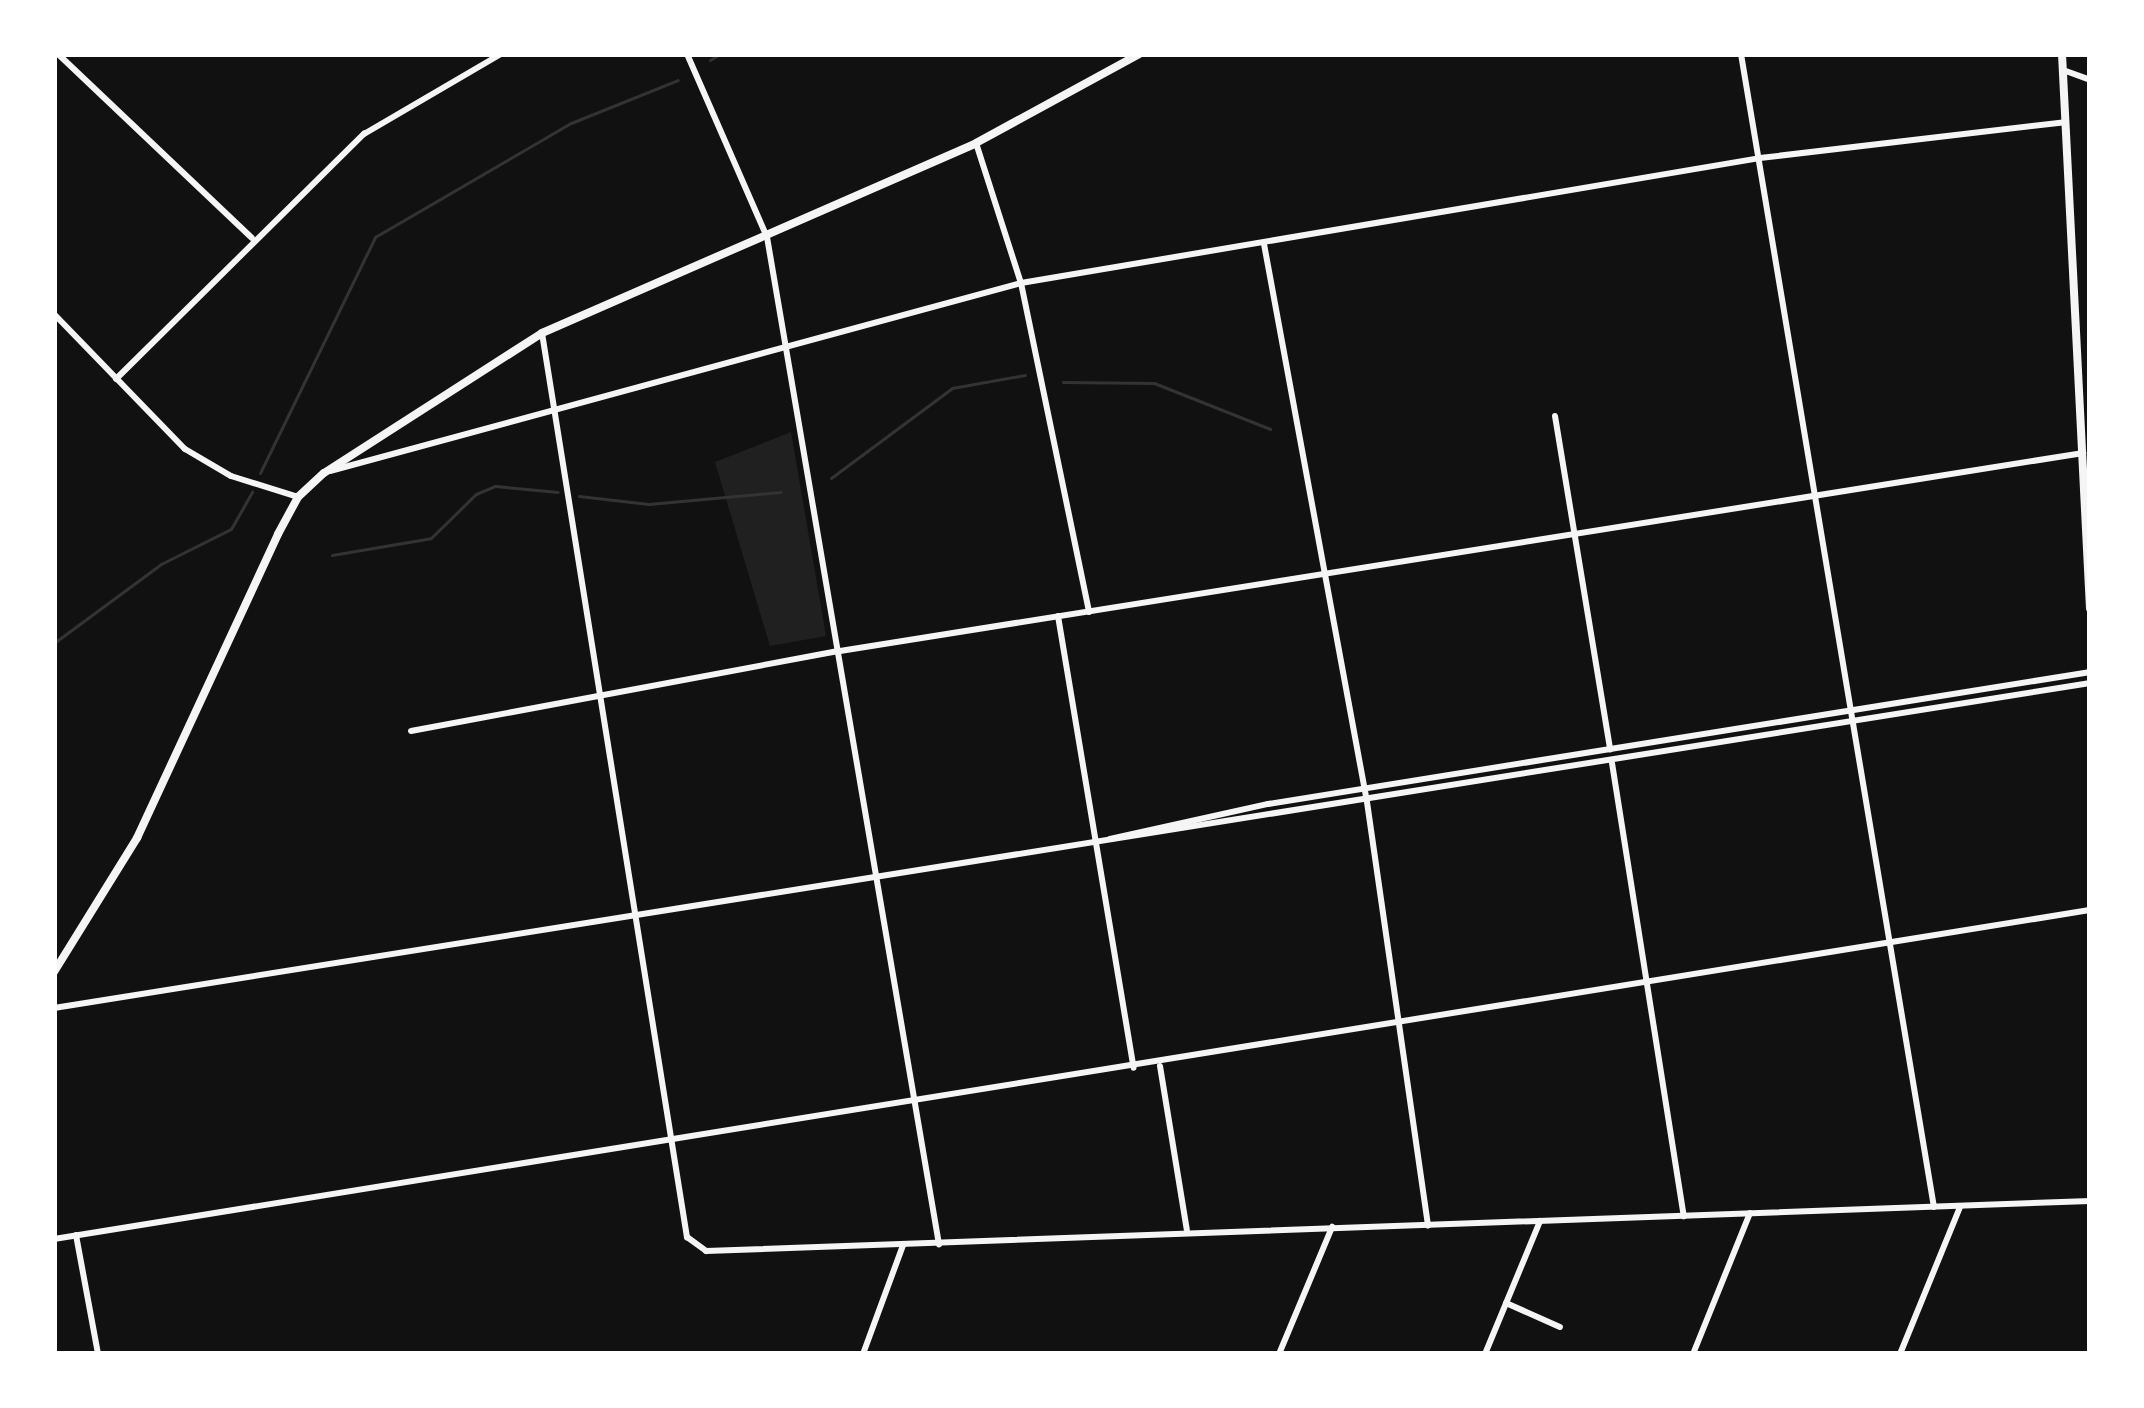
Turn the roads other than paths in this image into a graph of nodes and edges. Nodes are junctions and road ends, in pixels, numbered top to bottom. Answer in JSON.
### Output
{"nodes":[{"id":1,"x":58,"y":54,"type":"edge"},
{"id":2,"x":501,"y":54,"type":"edge"},
{"id":3,"x":687,"y":54,"type":"edge"},
{"id":4,"x":1139,"y":54,"type":"edge"},
{"id":5,"x":1741,"y":54,"type":"edge"},
{"id":6,"x":2062,"y":54,"type":"edge"},
{"id":7,"x":2063,"y":70,"type":"junction"},
{"id":8,"x":2090,"y":80,"type":"edge"},
{"id":9,"x":2065,"y":122,"type":"junction"},
{"id":10,"x":976,"y":143,"type":"junction"},
{"id":11,"x":1760,"y":158,"type":"junction"},
{"id":12,"x":767,"y":237,"type":"junction"},
{"id":13,"x":252,"y":238,"type":"junction"},
{"id":14,"x":1264,"y":244,"type":"junction"},
{"id":15,"x":1022,"y":283,"type":"junction"},
{"id":16,"x":54,"y":314,"type":"edge"},
{"id":17,"x":542,"y":333,"type":"junction"},
{"id":18,"x":785,"y":348,"type":"junction"},
{"id":19,"x":116,"y":379,"type":"junction"},
{"id":20,"x":557,"y":414,"type":"junction"},
{"id":21,"x":1555,"y":416,"type":"dead end"},
{"id":22,"x":2083,"y":453,"type":"junction"},
{"id":23,"x":324,"y":473,"type":"junction"},
{"id":24,"x":1815,"y":493,"type":"junction"},
{"id":25,"x":298,"y":497,"type":"junction"},
{"id":26,"x":1570,"y":534,"type":"junction"},
{"id":27,"x":1327,"y":572,"type":"junction"},
{"id":28,"x":2090,"y":608,"type":"edge"},
{"id":29,"x":1089,"y":613,"type":"junction"},
{"id":30,"x":1058,"y":616,"type":"junction"},
{"id":31,"x":840,"y":651,"type":"junction"},
{"id":32,"x":2090,"y":672,"type":"edge"},
{"id":33,"x":2090,"y":682,"type":"edge"},
{"id":34,"x":597,"y":692,"type":"junction"},
{"id":35,"x":1850,"y":710,"type":"junction"},
{"id":36,"x":1852,"y":723,"type":"junction"},
{"id":37,"x":411,"y":730,"type":"dead end"},
{"id":38,"x":1610,"y":750,"type":"junction"},
{"id":39,"x":1612,"y":761,"type":"junction"},
{"id":40,"x":1364,"y":788,"type":"junction"},
{"id":41,"x":1367,"y":802,"type":"junction"},
{"id":42,"x":1095,"y":845,"type":"junction"},
{"id":43,"x":878,"y":880,"type":"junction"},
{"id":44,"x":2090,"y":910,"type":"edge"},
{"id":45,"x":638,"y":916,"type":"junction"},
{"id":46,"x":1890,"y":945,"type":"junction"},
{"id":47,"x":54,"y":972,"type":"edge"},
{"id":48,"x":1647,"y":986,"type":"junction"},
{"id":49,"x":54,"y":1008,"type":"edge"},
{"id":50,"x":1402,"y":1026,"type":"junction"},
{"id":51,"x":1160,"y":1066,"type":"junction"},
{"id":52,"x":1134,"y":1070,"type":"junction"},
{"id":53,"x":918,"y":1102,"type":"junction"},
{"id":54,"x":672,"y":1142,"type":"junction"},
{"id":55,"x":2090,"y":1201,"type":"edge"},
{"id":56,"x":1934,"y":1207,"type":"junction"},
{"id":57,"x":1960,"y":1207,"type":"junction"},
{"id":58,"x":1750,"y":1213,"type":"junction"},
{"id":59,"x":1684,"y":1216,"type":"junction"},
{"id":60,"x":1540,"y":1221,"type":"junction"},
{"id":61,"x":1428,"y":1226,"type":"junction"},
{"id":62,"x":1332,"y":1227,"type":"junction"},
{"id":63,"x":1186,"y":1230,"type":"junction"},
{"id":64,"x":76,"y":1235,"type":"junction"},
{"id":65,"x":54,"y":1239,"type":"edge"},
{"id":66,"x":904,"y":1244,"type":"junction"},
{"id":67,"x":939,"y":1244,"type":"junction"},
{"id":68,"x":1506,"y":1303,"type":"junction"},
{"id":69,"x":1560,"y":1327,"type":"dead end"},
{"id":70,"x":98,"y":1354,"type":"edge"},
{"id":71,"x":863,"y":1354,"type":"edge"},
{"id":72,"x":1279,"y":1354,"type":"edge"},
{"id":73,"x":1485,"y":1354,"type":"edge"},
{"id":74,"x":1693,"y":1354,"type":"edge"},
{"id":75,"x":1900,"y":1354,"type":"edge"}],
"edges":[{"from":1,"to":13,"type":"street"},
{"from":2,"to":13,"type":"street"},
{"from":3,"to":12,"type":"street"},
{"from":4,"to":10,"type":"street"},
{"from":5,"to":11,"type":"street"},
{"from":6,"to":7,"type":"street"},
{"from":7,"to":8,"type":"street"},
{"from":7,"to":9,"type":"street"},
{"from":9,"to":11,"type":"street"},
{"from":9,"to":22,"type":"street"},
{"from":10,"to":12,"type":"street"},
{"from":10,"to":15,"type":"street"},
{"from":11,"to":14,"type":"street"},
{"from":11,"to":24,"type":"street"},
{"from":12,"to":17,"type":"street"},
{"from":12,"to":18,"type":"street"},
{"from":13,"to":19,"type":"street"},
{"from":14,"to":15,"type":"street"},
{"from":14,"to":27,"type":"street"},
{"from":15,"to":18,"type":"street"},
{"from":15,"to":29,"type":"street"},
{"from":16,"to":19,"type":"street"},
{"from":17,"to":20,"type":"street"},
{"from":17,"to":23,"type":"street"},
{"from":18,"to":20,"type":"street"},
{"from":18,"to":31,"type":"street"},
{"from":19,"to":25,"type":"street"},
{"from":20,"to":23,"type":"street"},
{"from":20,"to":34,"type":"street"},
{"from":21,"to":26,"type":"street"},
{"from":22,"to":24,"type":"street"},
{"from":22,"to":28,"type":"street"},
{"from":23,"to":25,"type":"street"},
{"from":24,"to":26,"type":"street"},
{"from":24,"to":35,"type":"street"},
{"from":25,"to":47,"type":"street"},
{"from":26,"to":27,"type":"street"},
{"from":26,"to":38,"type":"street"},
{"from":27,"to":29,"type":"street"},
{"from":27,"to":40,"type":"street"},
{"from":29,"to":30,"type":"street"},
{"from":30,"to":31,"type":"street"},
{"from":30,"to":42,"type":"street"},
{"from":31,"to":34,"type":"street"},
{"from":31,"to":43,"type":"street"},
{"from":32,"to":35,"type":"street"},
{"from":33,"to":36,"type":"street"},
{"from":34,"to":37,"type":"street"},
{"from":34,"to":45,"type":"street"},
{"from":35,"to":36,"type":"street"},
{"from":35,"to":38,"type":"street"},
{"from":36,"to":39,"type":"street"},
{"from":36,"to":46,"type":"street"},
{"from":38,"to":39,"type":"street"},
{"from":38,"to":40,"type":"street"},
{"from":39,"to":41,"type":"street"},
{"from":39,"to":48,"type":"street"},
{"from":40,"to":41,"type":"street"},
{"from":40,"to":42,"type":"street"},
{"from":41,"to":42,"type":"street"},
{"from":41,"to":50,"type":"street"},
{"from":42,"to":43,"type":"street"},
{"from":42,"to":52,"type":"street"},
{"from":43,"to":45,"type":"street"},
{"from":43,"to":53,"type":"street"},
{"from":44,"to":46,"type":"street"},
{"from":45,"to":49,"type":"street"},
{"from":45,"to":54,"type":"street"},
{"from":46,"to":48,"type":"street"},
{"from":46,"to":56,"type":"street"},
{"from":48,"to":50,"type":"street"},
{"from":48,"to":59,"type":"street"},
{"from":50,"to":51,"type":"street"},
{"from":50,"to":61,"type":"street"},
{"from":51,"to":52,"type":"street"},
{"from":51,"to":63,"type":"street"},
{"from":52,"to":53,"type":"street"},
{"from":53,"to":54,"type":"street"},
{"from":53,"to":67,"type":"street"},
{"from":54,"to":64,"type":"street"},
{"from":54,"to":66,"type":"street"},
{"from":55,"to":57,"type":"street"},
{"from":56,"to":57,"type":"street"},
{"from":56,"to":58,"type":"street"},
{"from":57,"to":75,"type":"street"},
{"from":58,"to":59,"type":"street"},
{"from":58,"to":74,"type":"street"},
{"from":59,"to":60,"type":"street"},
{"from":60,"to":61,"type":"street"},
{"from":60,"to":68,"type":"street"},
{"from":61,"to":62,"type":"street"},
{"from":62,"to":63,"type":"street"},
{"from":62,"to":72,"type":"street"},
{"from":63,"to":67,"type":"street"},
{"from":64,"to":65,"type":"street"},
{"from":64,"to":70,"type":"street"},
{"from":66,"to":67,"type":"street"},
{"from":66,"to":71,"type":"street"},
{"from":68,"to":69,"type":"street"},
{"from":68,"to":73,"type":"street"}]}
